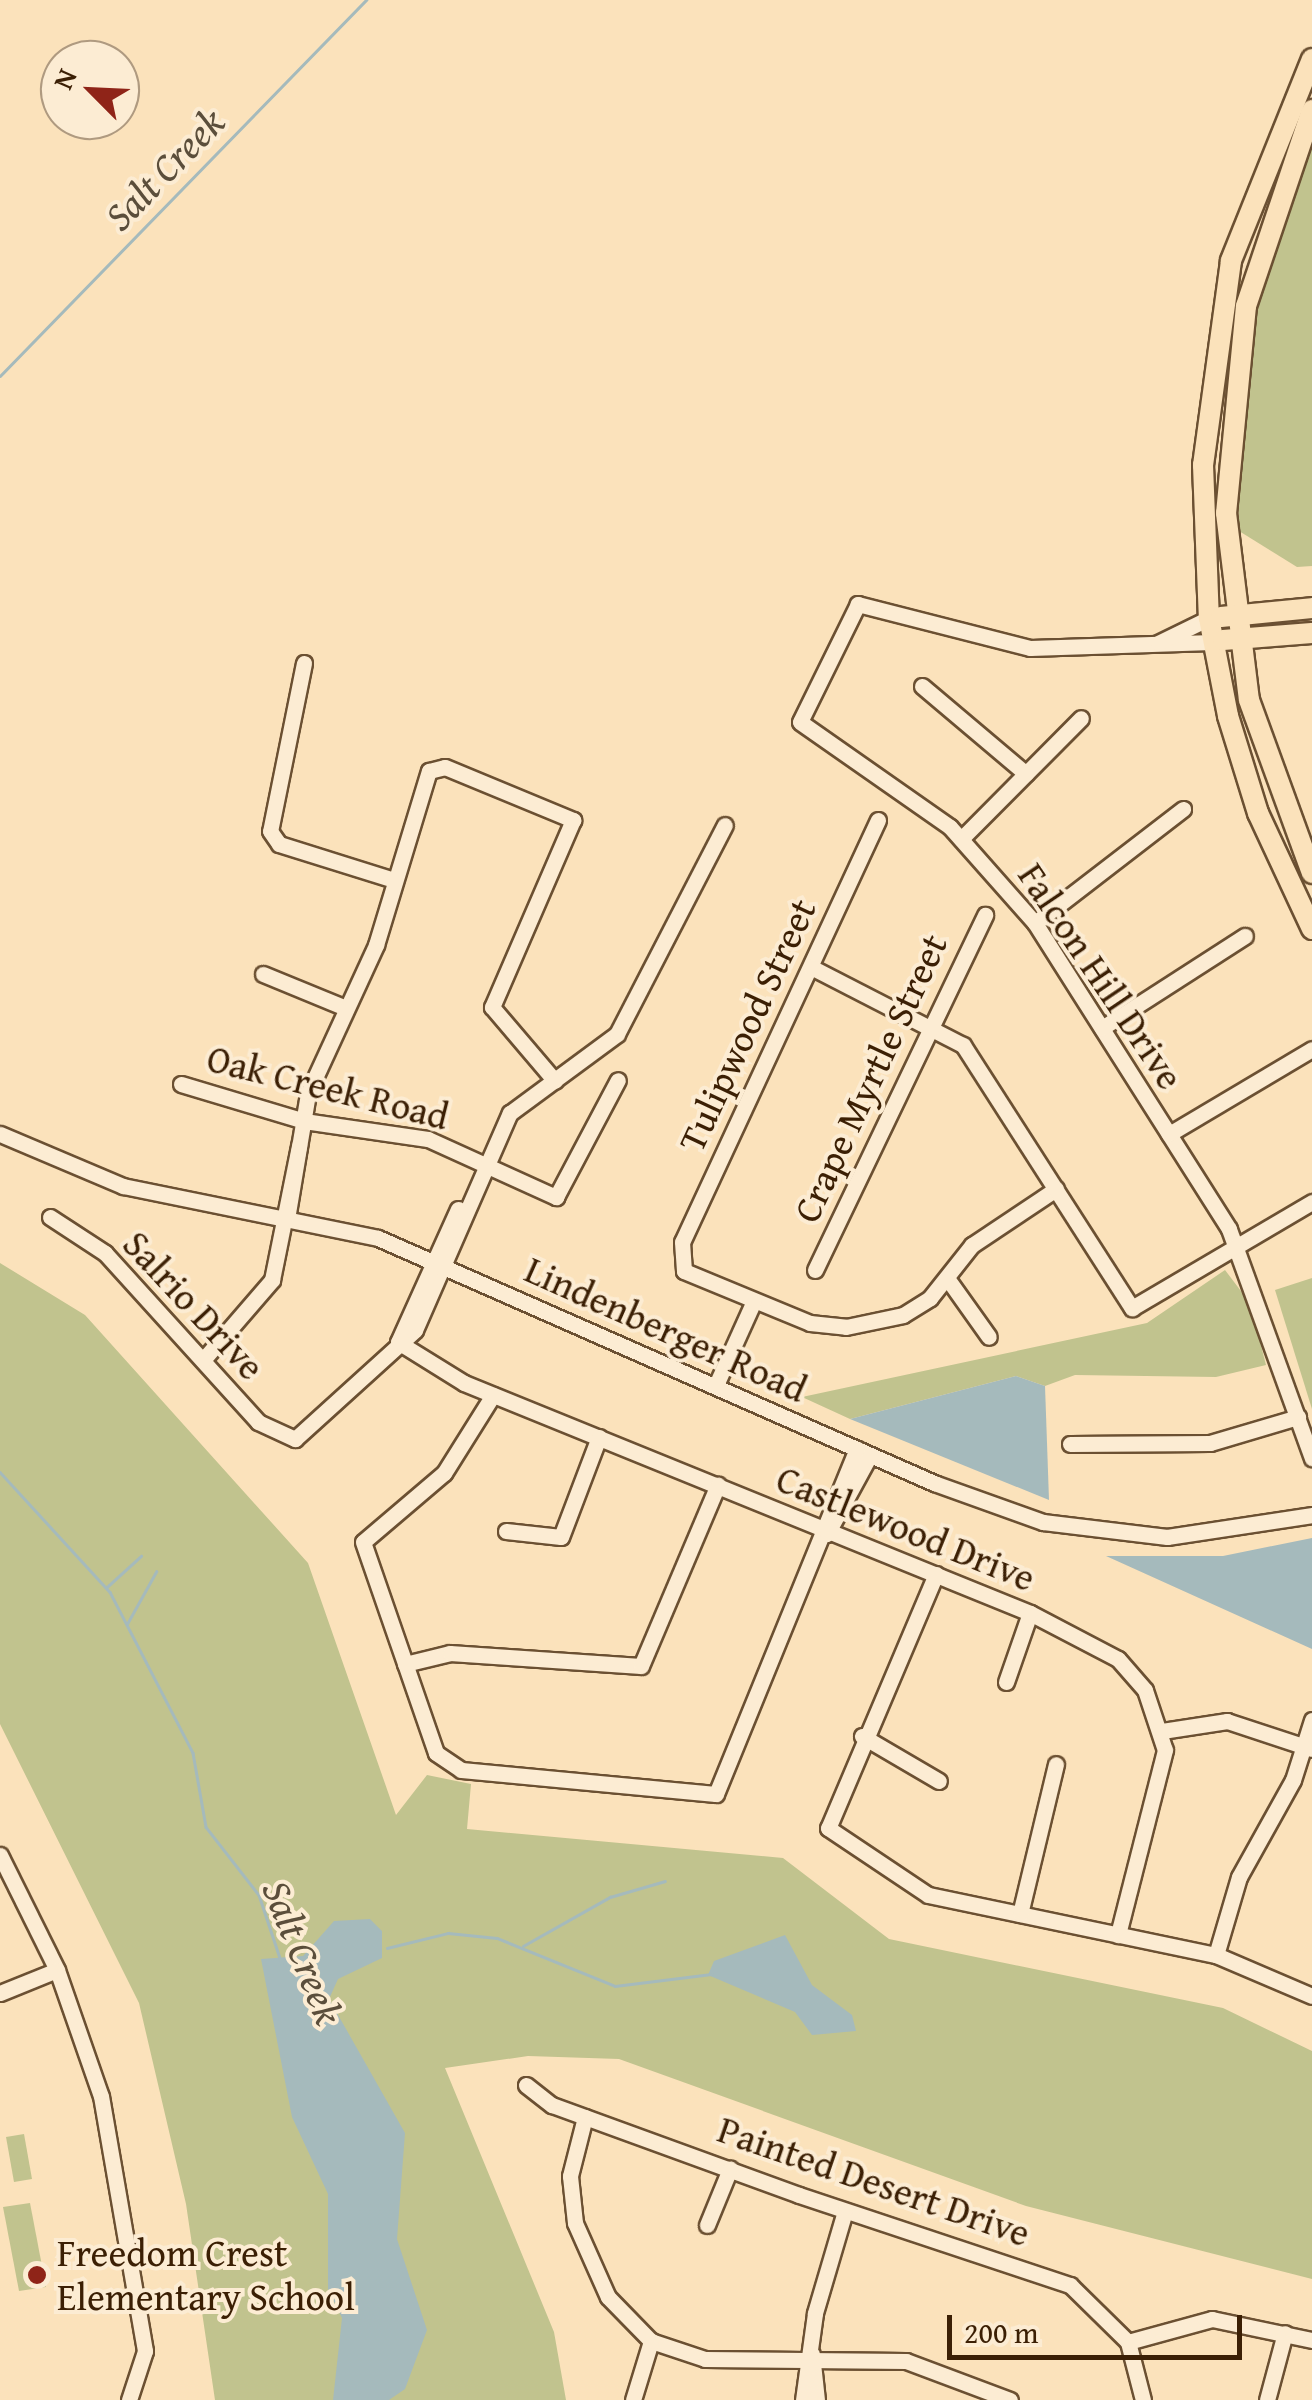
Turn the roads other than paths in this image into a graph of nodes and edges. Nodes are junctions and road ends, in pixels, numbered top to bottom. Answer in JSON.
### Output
{"nodes":[{"id":1,"x":1312,"y":59,"type":"edge"},
{"id":2,"x":1312,"y":110,"type":"edge"},
{"id":3,"x":1312,"y":608,"type":"edge"},
{"id":4,"x":1234,"y":617,"type":"junction"},
{"id":5,"x":1209,"y":618,"type":"junction"},
{"id":6,"x":1312,"y":633,"type":"edge"},
{"id":7,"x":1237,"y":639,"type":"junction"},
{"id":8,"x":1212,"y":642,"type":"junction"},
{"id":9,"x":1158,"y":643,"type":"junction"},
{"id":10,"x":304,"y":663,"type":"dead end"},
{"id":11,"x":922,"y":686,"type":"dead end"},
{"id":12,"x":1082,"y":718,"type":"dead end"},
{"id":13,"x":1026,"y":774,"type":"junction"},
{"id":14,"x":1183,"y":809,"type":"dead end"},
{"id":15,"x":878,"y":820,"type":"dead end"},
{"id":16,"x":725,"y":826,"type":"dead end"},
{"id":17,"x":962,"y":839,"type":"junction"},
{"id":18,"x":1312,"y":873,"type":"edge"},
{"id":19,"x":394,"y":880,"type":"junction"},
{"id":20,"x":985,"y":915,"type":"dead end"},
{"id":21,"x":1034,"y":922,"type":"junction"},
{"id":22,"x":1312,"y":928,"type":"edge"},
{"id":23,"x":1245,"y":936,"type":"dead end"},
{"id":24,"x":811,"y":967,"type":"junction"},
{"id":25,"x":262,"y":974,"type":"dead end"},
{"id":26,"x":340,"y":1006,"type":"junction"},
{"id":27,"x":927,"y":1021,"type":"junction"},
{"id":28,"x":1102,"y":1028,"type":"junction"},
{"id":29,"x":1312,"y":1049,"type":"edge"},
{"id":30,"x":618,"y":1080,"type":"dead end"},
{"id":31,"x":555,"y":1081,"type":"junction"},
{"id":32,"x":181,"y":1084,"type":"dead end"},
{"id":33,"x":304,"y":1121,"type":"junction"},
{"id":34,"x":0,"y":1134,"type":"edge"},
{"id":35,"x":1169,"y":1134,"type":"junction"},
{"id":36,"x":480,"y":1163,"type":"junction"},
{"id":37,"x":1056,"y":1189,"type":"junction"},
{"id":38,"x":1312,"y":1202,"type":"edge"},
{"id":39,"x":288,"y":1213,"type":"junction"},
{"id":40,"x":50,"y":1217,"type":"dead end"},
{"id":41,"x":1239,"y":1249,"type":"junction"},
{"id":42,"x":439,"y":1264,"type":"junction"},
{"id":43,"x":815,"y":1270,"type":"dead end"},
{"id":44,"x":947,"y":1278,"type":"junction"},
{"id":45,"x":754,"y":1302,"type":"junction"},
{"id":46,"x":989,"y":1337,"type":"dead end"},
{"id":47,"x":398,"y":1342,"type":"junction"},
{"id":48,"x":203,"y":1360,"type":"junction"},
{"id":49,"x":716,"y":1385,"type":"junction"},
{"id":50,"x":493,"y":1396,"type":"junction"},
{"id":51,"x":1298,"y":1417,"type":"junction"},
{"id":52,"x":599,"y":1437,"type":"junction"},
{"id":53,"x":1070,"y":1444,"type":"dead end"},
{"id":54,"x":864,"y":1452,"type":"junction"},
{"id":55,"x":1312,"y":1458,"type":"edge"},
{"id":56,"x":718,"y":1485,"type":"junction"},
{"id":57,"x":1312,"y":1515,"type":"edge"},
{"id":58,"x":506,"y":1531,"type":"dead end"},
{"id":59,"x":827,"y":1534,"type":"junction"},
{"id":60,"x":936,"y":1574,"type":"junction"},
{"id":61,"x":1030,"y":1613,"type":"junction"},
{"id":62,"x":405,"y":1664,"type":"junction"},
{"id":63,"x":1006,"y":1682,"type":"dead end"},
{"id":64,"x":1312,"y":1720,"type":"edge"},
{"id":65,"x":1162,"y":1731,"type":"junction"},
{"id":66,"x":862,"y":1736,"type":"junction"},
{"id":67,"x":1310,"y":1746,"type":"edge"},
{"id":68,"x":1056,"y":1764,"type":"dead end"},
{"id":69,"x":939,"y":1781,"type":"dead end"},
{"id":70,"x":0,"y":1855,"type":"edge"},
{"id":71,"x":1020,"y":1914,"type":"junction"},
{"id":72,"x":1118,"y":1935,"type":"junction"},
{"id":73,"x":1216,"y":1955,"type":"junction"},
{"id":74,"x":57,"y":1970,"type":"junction"},
{"id":75,"x":1312,"y":1974,"type":"edge"},
{"id":76,"x":0,"y":1993,"type":"edge"},
{"id":77,"x":1308,"y":1994,"type":"edge"},
{"id":78,"x":526,"y":2086,"type":"dead end"},
{"id":79,"x":585,"y":2117,"type":"junction"},
{"id":80,"x":730,"y":2169,"type":"junction"},
{"id":81,"x":845,"y":2211,"type":"junction"},
{"id":82,"x":707,"y":2226,"type":"dead end"},
{"id":83,"x":1285,"y":2333,"type":"junction"},
{"id":84,"x":1312,"y":2340,"type":"edge"},
{"id":85,"x":652,"y":2341,"type":"junction"},
{"id":86,"x":1128,"y":2342,"type":"junction"},
{"id":87,"x":812,"y":2354,"type":"junction"},
{"id":88,"x":129,"y":2400,"type":"edge"},
{"id":89,"x":633,"y":2400,"type":"edge"},
{"id":90,"x":803,"y":2400,"type":"edge"},
{"id":91,"x":817,"y":2400,"type":"edge"},
{"id":92,"x":1010,"y":2400,"type":"edge"},
{"id":93,"x":1143,"y":2400,"type":"edge"},
{"id":94,"x":1267,"y":2400,"type":"edge"}],
"edges":[{"from":1,"to":5,"type":"main road"},
{"from":2,"to":4,"type":"main road"},
{"from":3,"to":4,"type":"main road"},
{"from":4,"to":5,"type":"main road"},
{"from":4,"to":7,"type":"main road"},
{"from":5,"to":8,"type":"main road"},
{"from":5,"to":9,"type":"street"},
{"from":6,"to":7,"type":"main road"},
{"from":7,"to":8,"type":"main road"},
{"from":7,"to":18,"type":"main road"},
{"from":8,"to":9,"type":"street"},
{"from":8,"to":22,"type":"main road"},
{"from":9,"to":17,"type":"street","name":"Falcon Hill Drive"},
{"from":10,"to":19,"type":"street"},
{"from":11,"to":13,"type":"street"},
{"from":12,"to":13,"type":"street"},
{"from":13,"to":17,"type":"street"},
{"from":14,"to":21,"type":"street"},
{"from":15,"to":24,"type":"street","name":"Tulipwood Street"},
{"from":16,"to":31,"type":"street"},
{"from":17,"to":21,"type":"street","name":"Falcon Hill Drive"},
{"from":19,"to":26,"type":"street"},
{"from":19,"to":31,"type":"street"},
{"from":20,"to":27,"type":"street","name":"Crape Myrtle Street"},
{"from":21,"to":28,"type":"street","name":"Falcon Hill Drive"},
{"from":23,"to":28,"type":"street"},
{"from":24,"to":27,"type":"street"},
{"from":24,"to":45,"type":"street","name":"Tulipwood Street"},
{"from":25,"to":26,"type":"street"},
{"from":26,"to":33,"type":"street"},
{"from":27,"to":37,"type":"street"},
{"from":27,"to":43,"type":"street","name":"Crape Myrtle Street"},
{"from":28,"to":35,"type":"street","name":"Falcon Hill Drive"},
{"from":29,"to":35,"type":"street"},
{"from":30,"to":36,"type":"street","name":"Oak Creek Road"},
{"from":31,"to":36,"type":"street"},
{"from":32,"to":33,"type":"street","name":"Oak Creek Road"},
{"from":33,"to":36,"type":"street","name":"Oak Creek Road"},
{"from":33,"to":39,"type":"street"},
{"from":34,"to":39,"type":"street","name":"Lindenberger Road"},
{"from":35,"to":41,"type":"street","name":"Falcon Hill Drive"},
{"from":36,"to":42,"type":"street"},
{"from":37,"to":41,"type":"street"},
{"from":37,"to":44,"type":"street"},
{"from":38,"to":41,"type":"street"},
{"from":39,"to":42,"type":"street","name":"Lindenberger Road"},
{"from":39,"to":48,"type":"street"},
{"from":40,"to":48,"type":"street","name":"Salrio Drive"},
{"from":41,"to":51,"type":"street","name":"Falcon Hill Drive"},
{"from":42,"to":47,"type":"street"},
{"from":42,"to":49,"type":"street","name":"Lindenberger Road"},
{"from":44,"to":45,"type":"street"},
{"from":44,"to":46,"type":"street"},
{"from":45,"to":49,"type":"street"},
{"from":47,"to":48,"type":"street","name":"Salrio Drive"},
{"from":47,"to":50,"type":"street","name":"Castlewood Drive"},
{"from":49,"to":54,"type":"street","name":"Lindenberger Road"},
{"from":50,"to":52,"type":"street","name":"Castlewood Drive"},
{"from":50,"to":62,"type":"street"},
{"from":51,"to":53,"type":"street"},
{"from":51,"to":55,"type":"street","name":"Falcon Hill Drive"},
{"from":52,"to":56,"type":"street","name":"Castlewood Drive"},
{"from":52,"to":58,"type":"street"},
{"from":54,"to":57,"type":"street","name":"Lindenberger Road"},
{"from":54,"to":59,"type":"street"},
{"from":56,"to":59,"type":"street","name":"Castlewood Drive"},
{"from":56,"to":62,"type":"street"},
{"from":59,"to":60,"type":"street","name":"Castlewood Drive"},
{"from":59,"to":62,"type":"street"},
{"from":60,"to":61,"type":"street","name":"Castlewood Drive"},
{"from":60,"to":66,"type":"street"},
{"from":61,"to":63,"type":"street"},
{"from":61,"to":65,"type":"street","name":"Castlewood Drive"},
{"from":64,"to":67,"type":"street"},
{"from":65,"to":67,"type":"street"},
{"from":65,"to":72,"type":"street"},
{"from":66,"to":69,"type":"street"},
{"from":66,"to":71,"type":"street"},
{"from":67,"to":73,"type":"street"},
{"from":68,"to":71,"type":"street"},
{"from":70,"to":74,"type":"street"},
{"from":71,"to":72,"type":"street"},
{"from":72,"to":73,"type":"street"},
{"from":73,"to":77,"type":"street"},
{"from":74,"to":76,"type":"street"},
{"from":74,"to":88,"type":"street"},
{"from":75,"to":77,"type":"street"},
{"from":78,"to":79,"type":"street","name":"Painted Desert Drive"},
{"from":79,"to":80,"type":"street","name":"Painted Desert Drive"},
{"from":79,"to":85,"type":"street"},
{"from":80,"to":81,"type":"street","name":"Painted Desert Drive"},
{"from":80,"to":82,"type":"street"},
{"from":81,"to":86,"type":"street","name":"Painted Desert Drive"},
{"from":81,"to":87,"type":"street"},
{"from":83,"to":84,"type":"street"},
{"from":83,"to":86,"type":"street"},
{"from":83,"to":94,"type":"street"},
{"from":85,"to":87,"type":"street"},
{"from":85,"to":89,"type":"street"},
{"from":86,"to":93,"type":"street","name":"Painted Desert Drive"},
{"from":87,"to":90,"type":"street"},
{"from":87,"to":91,"type":"street"},
{"from":87,"to":92,"type":"street"}]}
